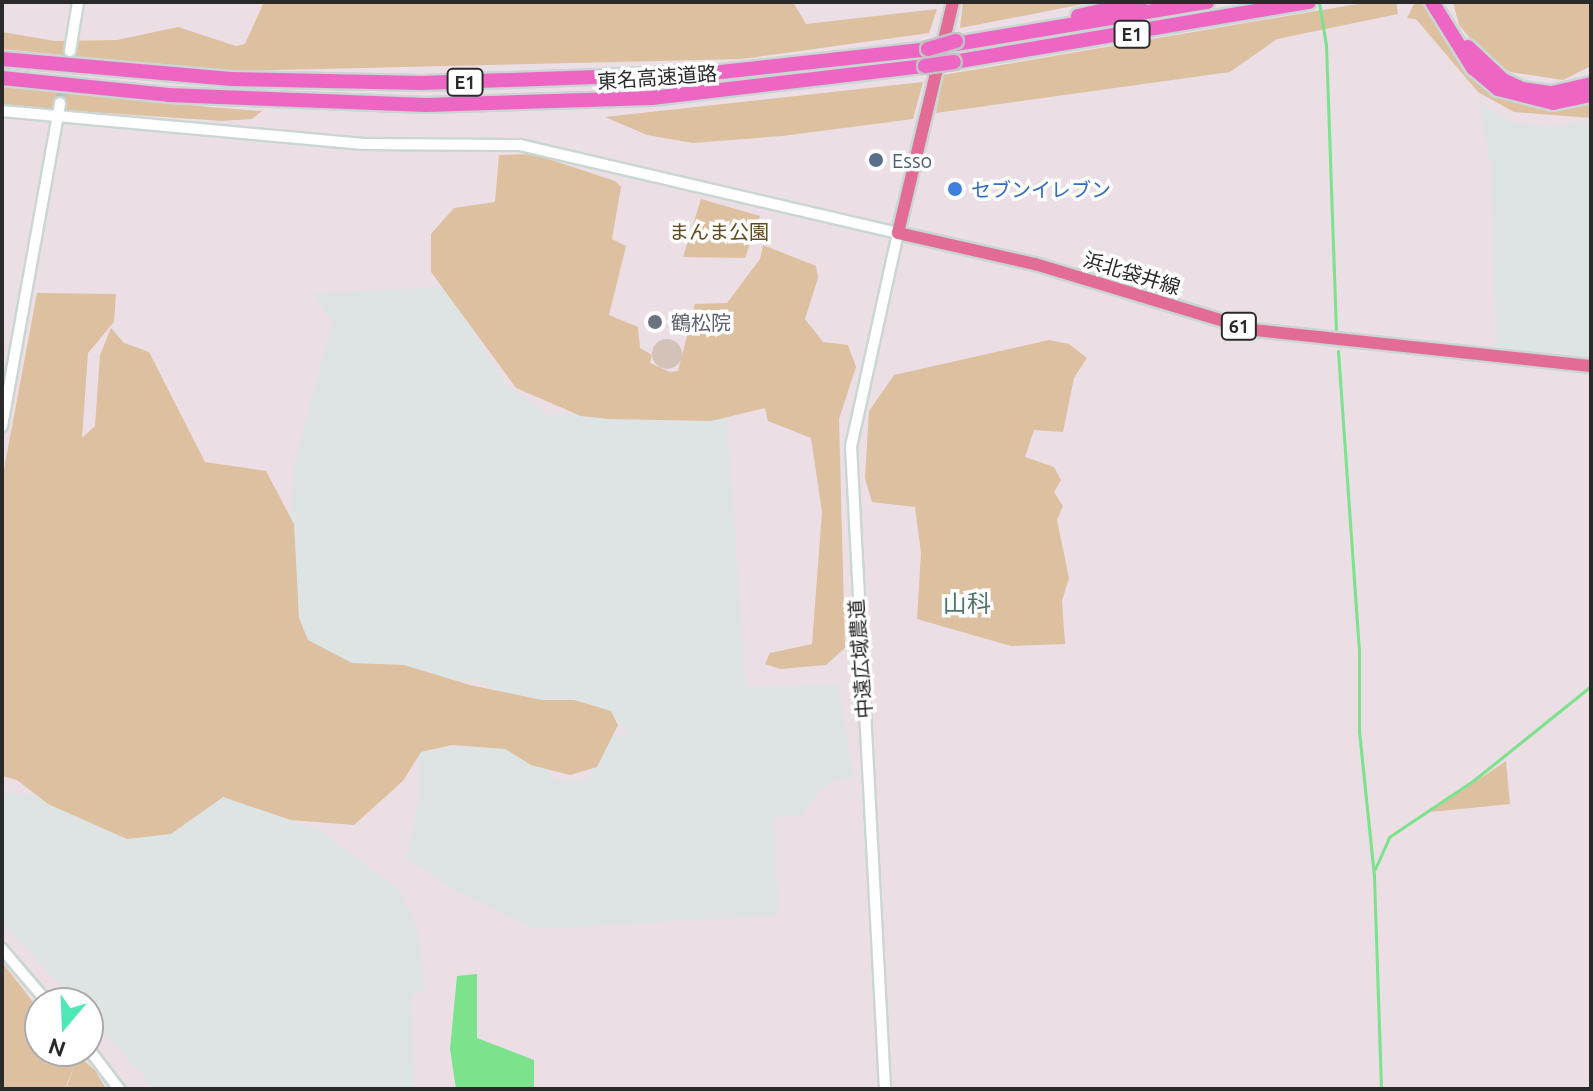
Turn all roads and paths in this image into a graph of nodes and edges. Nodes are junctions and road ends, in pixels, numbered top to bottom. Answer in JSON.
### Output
{"nodes":[{"id":1,"x":78,"y":2,"type":"edge"},
{"id":2,"x":953,"y":2,"type":"edge"},
{"id":3,"x":1140,"y":2,"type":"edge"},
{"id":4,"x":1208,"y":2,"type":"edge"},
{"id":5,"x":1309,"y":2,"type":"edge"},
{"id":6,"x":1432,"y":2,"type":"edge"},
{"id":7,"x":1442,"y":2,"type":"edge"},
{"id":8,"x":956,"y":43,"type":"junction"},
{"id":9,"x":70,"y":51,"type":"tunnel mouth"},
{"id":10,"x":2,"y":59,"type":"edge"},
{"id":11,"x":2,"y":78,"type":"edge"},
{"id":12,"x":1591,"y":84,"type":"edge"},
{"id":13,"x":1591,"y":95,"type":"edge"},
{"id":14,"x":60,"y":103,"type":"tunnel mouth"},
{"id":15,"x":2,"y":111,"type":"edge"},
{"id":16,"x":58,"y":120,"type":"junction"},
{"id":17,"x":898,"y":233,"type":"junction"},
{"id":18,"x":1591,"y":366,"type":"edge"},
{"id":19,"x":2,"y":426,"type":"edge"},
{"id":20,"x":2,"y":949,"type":"edge"},
{"id":21,"x":34,"y":987,"type":"edge"},
{"id":22,"x":102,"y":1067,"type":"edge"},
{"id":23,"x":119,"y":1089,"type":"edge"},
{"id":24,"x":885,"y":1089,"type":"edge"}],
"edges":[{"from":1,"to":9,"type":"street"},
{"from":2,"to":17,"type":"main road"},
{"from":3,"to":8,"type":"highway"},
{"from":4,"to":8,"type":"highway","name":"東名高速道路","number":"E1"},
{"from":5,"to":11,"type":"highway","name":"東名高速道路","number":"E1","bridge":true},
{"from":6,"to":13,"type":"highway"},
{"from":7,"to":12,"type":"highway"},
{"from":8,"to":10,"type":"highway","name":"東名高速道路","number":"E1","bridge":true},
{"from":14,"to":16,"type":"street"},
{"from":15,"to":16,"type":"street"},
{"from":16,"to":17,"type":"street"},
{"from":16,"to":19,"type":"street"},
{"from":17,"to":18,"type":"main road","name":"浜北袋井線","number":"61"},
{"from":17,"to":24,"type":"street","name":"中遠広域農道"},
{"from":20,"to":21,"type":"street"},
{"from":22,"to":23,"type":"street"}]}
